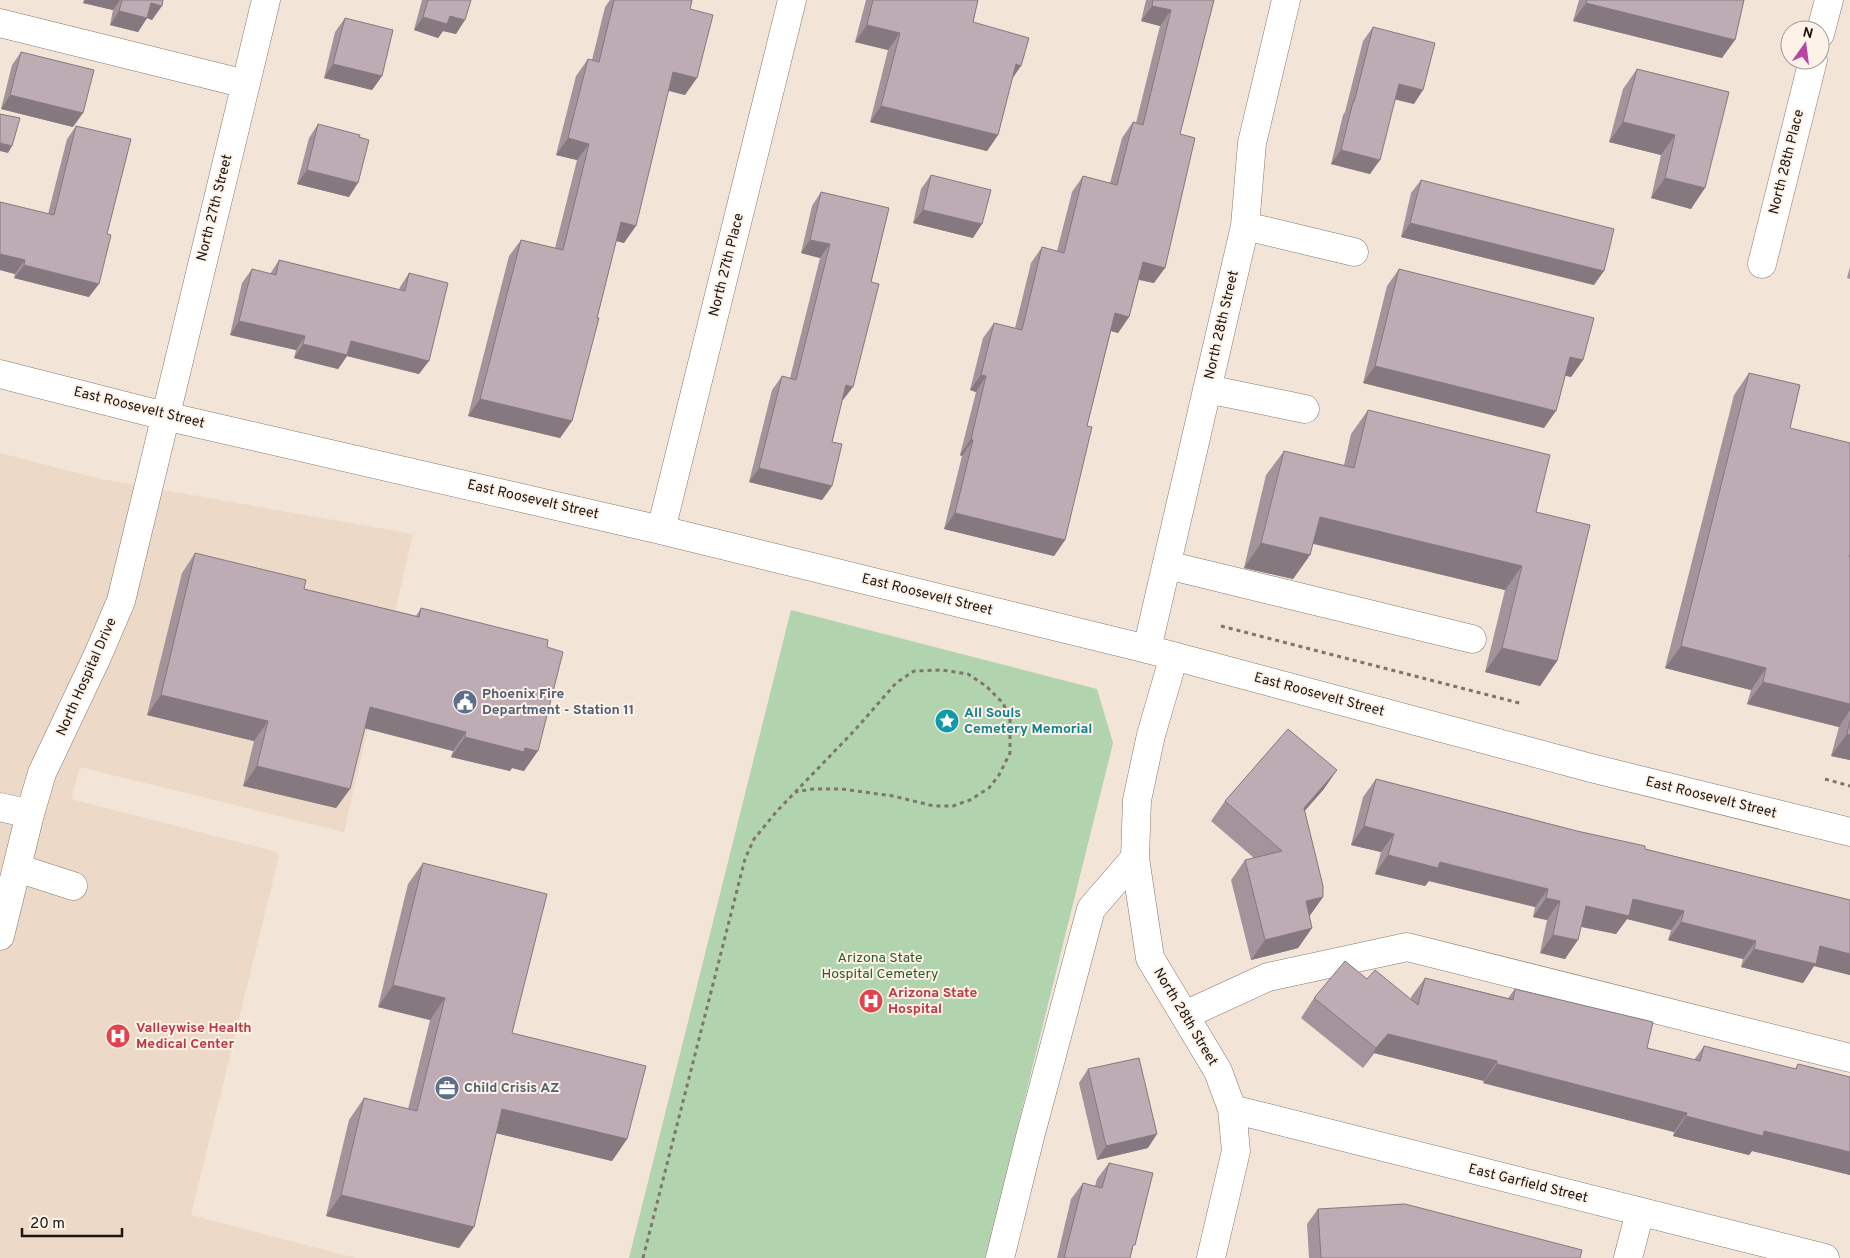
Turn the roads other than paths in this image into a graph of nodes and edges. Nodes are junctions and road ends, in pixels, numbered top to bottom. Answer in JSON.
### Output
{"nodes":[{"id":1,"x":266,"y":0,"type":"edge"},
{"id":2,"x":792,"y":0,"type":"edge"},
{"id":3,"x":1286,"y":0,"type":"edge"},
{"id":4,"x":1829,"y":0,"type":"edge"},
{"id":5,"x":1824,"y":20,"type":"edge"},
{"id":6,"x":0,"y":22,"type":"edge"},
{"id":7,"x":1810,"y":70,"type":"edge"},
{"id":8,"x":246,"y":84,"type":"junction"},
{"id":9,"x":1245,"y":226,"type":"junction"},
{"id":10,"x":1354,"y":252,"type":"dead end"},
{"id":11,"x":1762,"y":264,"type":"dead end"},
{"id":12,"x":0,"y":374,"type":"edge"},
{"id":13,"x":1207,"y":389,"type":"junction"},
{"id":14,"x":1304,"y":409,"type":"dead end"},
{"id":15,"x":165,"y":416,"type":"junction"},
{"id":16,"x":661,"y":530,"type":"junction"},
{"id":17,"x":1167,"y":565,"type":"junction"},
{"id":18,"x":1472,"y":639,"type":"dead end"},
{"id":19,"x":1148,"y":649,"type":"junction"},
{"id":20,"x":1174,"y":656,"type":"junction"},
{"id":21,"x":0,"y":806,"type":"edge"},
{"id":22,"x":30,"y":814,"type":"junction"},
{"id":23,"x":1850,"y":832,"type":"edge"},
{"id":24,"x":1135,"y":858,"type":"junction"},
{"id":25,"x":17,"y":868,"type":"junction"},
{"id":26,"x":73,"y":886,"type":"dead end"},
{"id":27,"x":0,"y":936,"type":"edge"},
{"id":28,"x":1185,"y":1015,"type":"junction"},
{"id":29,"x":1850,"y":1058,"type":"edge"},
{"id":30,"x":1232,"y":1109,"type":"junction"},
{"id":31,"x":1640,"y":1212,"type":"junction"},
{"id":32,"x":1000,"y":1258,"type":"edge"},
{"id":33,"x":1211,"y":1258,"type":"edge"},
{"id":34,"x":1628,"y":1258,"type":"edge"},
{"id":35,"x":1825,"y":1258,"type":"edge"}],
"edges":[{"from":1,"to":8,"type":"street","name":"North 27th Street"},
{"from":2,"to":16,"type":"street","name":"North 27th Place"},
{"from":3,"to":9,"type":"street","name":"North 28th Street"},
{"from":4,"to":5,"type":"street"},
{"from":6,"to":8,"type":"street"},
{"from":7,"to":11,"type":"street","name":"North 28th Place"},
{"from":8,"to":15,"type":"street","name":"North 27th Street"},
{"from":9,"to":10,"type":"street"},
{"from":9,"to":13,"type":"street","name":"North 28th Street"},
{"from":12,"to":15,"type":"street","name":"East Roosevelt Street"},
{"from":13,"to":14,"type":"street"},
{"from":13,"to":17,"type":"street","name":"North 28th Street"},
{"from":15,"to":16,"type":"street","name":"East Roosevelt Street"},
{"from":15,"to":22,"type":"street","name":"North Hospital Drive"},
{"from":16,"to":19,"type":"street","name":"East Roosevelt Street"},
{"from":17,"to":18,"type":"street"},
{"from":17,"to":19,"type":"street","name":"North 28th Street"},
{"from":19,"to":20,"type":"street","name":"East Roosevelt Street"},
{"from":20,"to":23,"type":"street","name":"East Roosevelt Street"},
{"from":20,"to":24,"type":"street","name":"North 28th Street"},
{"from":21,"to":22,"type":"street"},
{"from":22,"to":25,"type":"street","name":"North Hospital Drive"},
{"from":24,"to":28,"type":"street","name":"North 28th Street"},
{"from":24,"to":32,"type":"street"},
{"from":25,"to":26,"type":"street"},
{"from":25,"to":27,"type":"street","name":"North Hospital Drive"},
{"from":28,"to":29,"type":"street"},
{"from":28,"to":30,"type":"street","name":"North 28th Street"},
{"from":30,"to":31,"type":"street","name":"East Garfield Street"},
{"from":30,"to":33,"type":"street","name":"North 28th Street"},
{"from":31,"to":34,"type":"street"},
{"from":31,"to":35,"type":"street","name":"East Garfield Street"}]}
